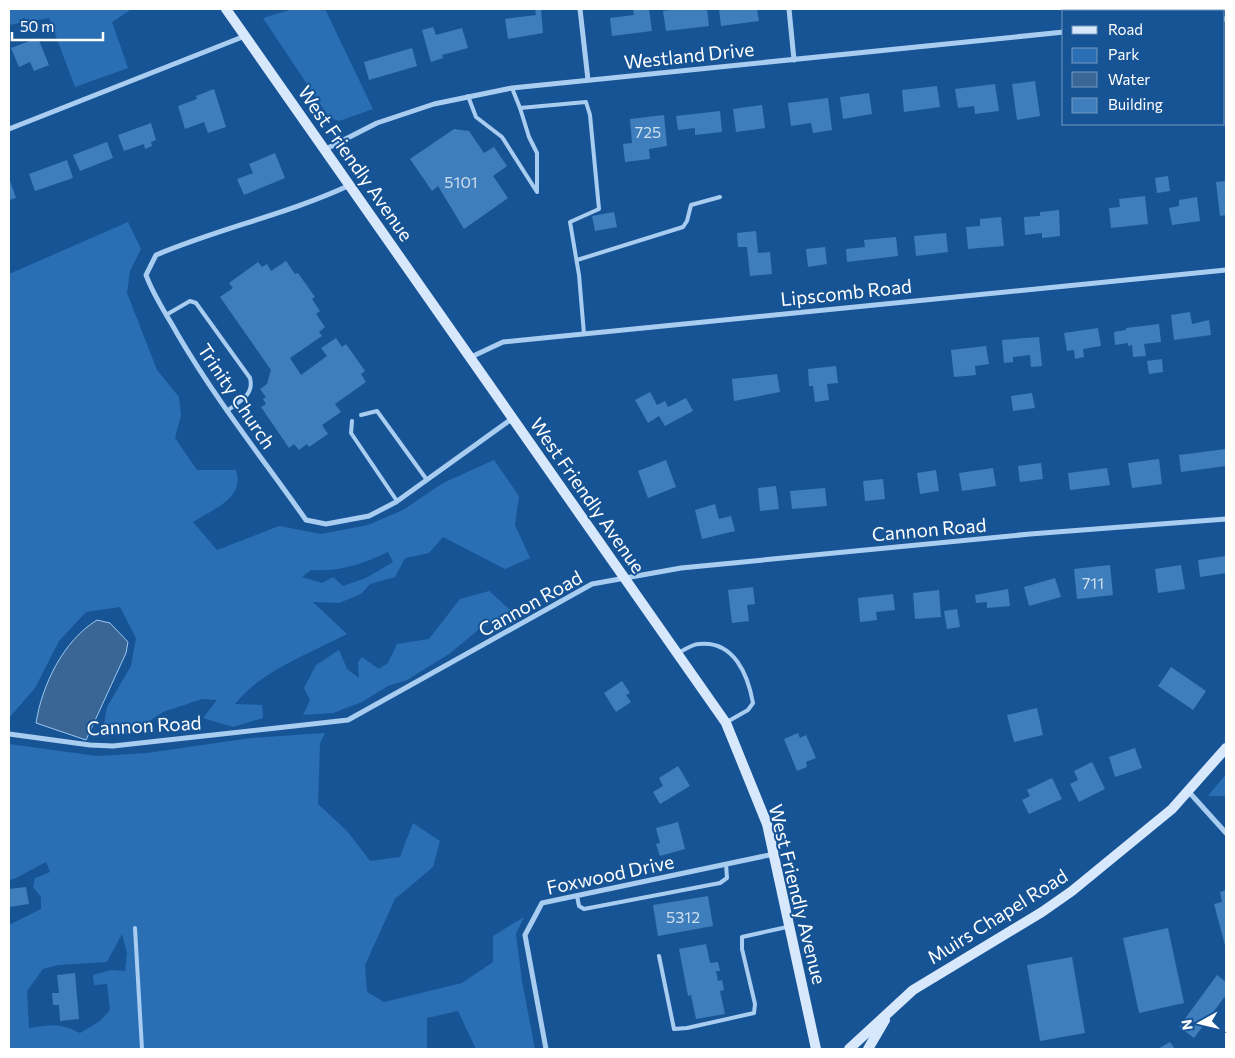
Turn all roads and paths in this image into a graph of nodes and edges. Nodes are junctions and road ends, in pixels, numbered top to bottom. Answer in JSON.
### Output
{"nodes":[{"id":1,"x":226,"y":9,"type":"edge"},
{"id":2,"x":580,"y":9,"type":"edge"},
{"id":3,"x":789,"y":9,"type":"edge"},
{"id":4,"x":1062,"y":32,"type":"edge"},
{"id":5,"x":245,"y":36,"type":"junction"},
{"id":6,"x":794,"y":60,"type":"junction"},
{"id":7,"x":588,"y":80,"type":"junction"},
{"id":8,"x":512,"y":88,"type":"junction"},
{"id":9,"x":468,"y":96,"type":"junction"},
{"id":10,"x":520,"y":108,"type":"junction"},
{"id":11,"x":9,"y":130,"type":"edge"},
{"id":12,"x":326,"y":149,"type":"junction"},
{"id":13,"x":351,"y":184,"type":"junction"},
{"id":14,"x":720,"y":197,"type":"dead end"},
{"id":15,"x":577,"y":260,"type":"junction"},
{"id":16,"x":1226,"y":270,"type":"edge"},
{"id":17,"x":166,"y":314,"type":"junction"},
{"id":18,"x":584,"y":334,"type":"junction"},
{"id":19,"x":471,"y":357,"type":"junction"},
{"id":20,"x":227,"y":411,"type":"junction"},
{"id":21,"x":360,"y":415,"type":"dead end"},
{"id":22,"x":514,"y":418,"type":"junction"},
{"id":23,"x":352,"y":421,"type":"dead end"},
{"id":24,"x":427,"y":480,"type":"junction"},
{"id":25,"x":397,"y":501,"type":"junction"},
{"id":26,"x":1226,"y":519,"type":"edge"},
{"id":27,"x":626,"y":579,"type":"junction"},
{"id":28,"x":677,"y":653,"type":"junction"},
{"id":29,"x":726,"y":723,"type":"junction"},
{"id":30,"x":9,"y":734,"type":"edge"},
{"id":31,"x":1226,"y":748,"type":"edge"},
{"id":32,"x":1189,"y":792,"type":"junction"},
{"id":33,"x":1226,"y":833,"type":"edge"},
{"id":34,"x":774,"y":854,"type":"junction"},
{"id":35,"x":726,"y":864,"type":"junction"},
{"id":36,"x":577,"y":896,"type":"junction"},
{"id":37,"x":790,"y":926,"type":"junction"},
{"id":38,"x":135,"y":928,"type":"dead end"},
{"id":39,"x":659,"y":956,"type":"dead end"},
{"id":40,"x":890,"y":1010,"type":"junction"},
{"id":41,"x":142,"y":1049,"type":"edge"},
{"id":42,"x":546,"y":1049,"type":"edge"},
{"id":43,"x":816,"y":1049,"type":"edge"},
{"id":44,"x":849,"y":1049,"type":"edge"},
{"id":45,"x":868,"y":1049,"type":"edge"}],
"edges":[{"from":1,"to":5,"type":"main road","name":"West Friendly Avenue"},
{"from":2,"to":7,"type":"street"},
{"from":3,"to":6,"type":"street"},
{"from":4,"to":6,"type":"street","name":"Westland Drive"},
{"from":5,"to":11,"type":"street"},
{"from":5,"to":12,"type":"main road","name":"West Friendly Avenue"},
{"from":6,"to":7,"type":"street","name":"Westland Drive"},
{"from":7,"to":8,"type":"street","name":"Westland Drive"},
{"from":8,"to":9,"type":"street","name":"Westland Drive"},
{"from":8,"to":10,"type":"lane"},
{"from":9,"to":10,"type":"lane"},
{"from":9,"to":12,"type":"street","name":"Westland Drive"},
{"from":10,"to":15,"type":"lane"},
{"from":12,"to":13,"type":"main road","name":"West Friendly Avenue"},
{"from":13,"to":17,"type":"street","name":"Trinity Church"},
{"from":13,"to":19,"type":"main road","name":"West Friendly Avenue"},
{"from":14,"to":15,"type":"lane"},
{"from":15,"to":18,"type":"lane"},
{"from":16,"to":18,"type":"street","name":"Lipscomb Road"},
{"from":17,"to":20,"type":"street","name":"Trinity Church"},
{"from":17,"to":20,"type":"lane"},
{"from":18,"to":19,"type":"street","name":"Lipscomb Road"},
{"from":19,"to":22,"type":"main road","name":"West Friendly Avenue"},
{"from":20,"to":25,"type":"street","name":"Trinity Church"},
{"from":21,"to":24,"type":"lane"},
{"from":22,"to":24,"type":"street","name":"Trinity Church"},
{"from":22,"to":27,"type":"main road","name":"West Friendly Avenue"},
{"from":23,"to":25,"type":"lane"},
{"from":24,"to":25,"type":"street","name":"Trinity Church"},
{"from":26,"to":27,"type":"street","name":"Cannon Road"},
{"from":27,"to":28,"type":"main road","name":"West Friendly Avenue"},
{"from":27,"to":30,"type":"street","name":"Cannon Road"},
{"from":28,"to":29,"type":"main road","name":"West Friendly Avenue"},
{"from":28,"to":29,"type":"lane"},
{"from":29,"to":34,"type":"main road","name":"West Friendly Avenue"},
{"from":31,"to":32,"type":"main road","name":"Muirs Chapel Road"},
{"from":32,"to":33,"type":"street"},
{"from":32,"to":40,"type":"main road","name":"Muirs Chapel Road"},
{"from":34,"to":35,"type":"street","name":"Foxwood Drive"},
{"from":34,"to":37,"type":"main road","name":"West Friendly Avenue"},
{"from":35,"to":36,"type":"street","name":"Foxwood Drive"},
{"from":35,"to":36,"type":"lane"},
{"from":36,"to":42,"type":"street","name":"Foxwood Drive"},
{"from":37,"to":39,"type":"lane"},
{"from":37,"to":43,"type":"main road","name":"West Friendly Avenue"},
{"from":38,"to":41,"type":"lane"},
{"from":40,"to":44,"type":"main road","name":"Muirs Chapel Road"},
{"from":40,"to":45,"type":"main road"}]}
